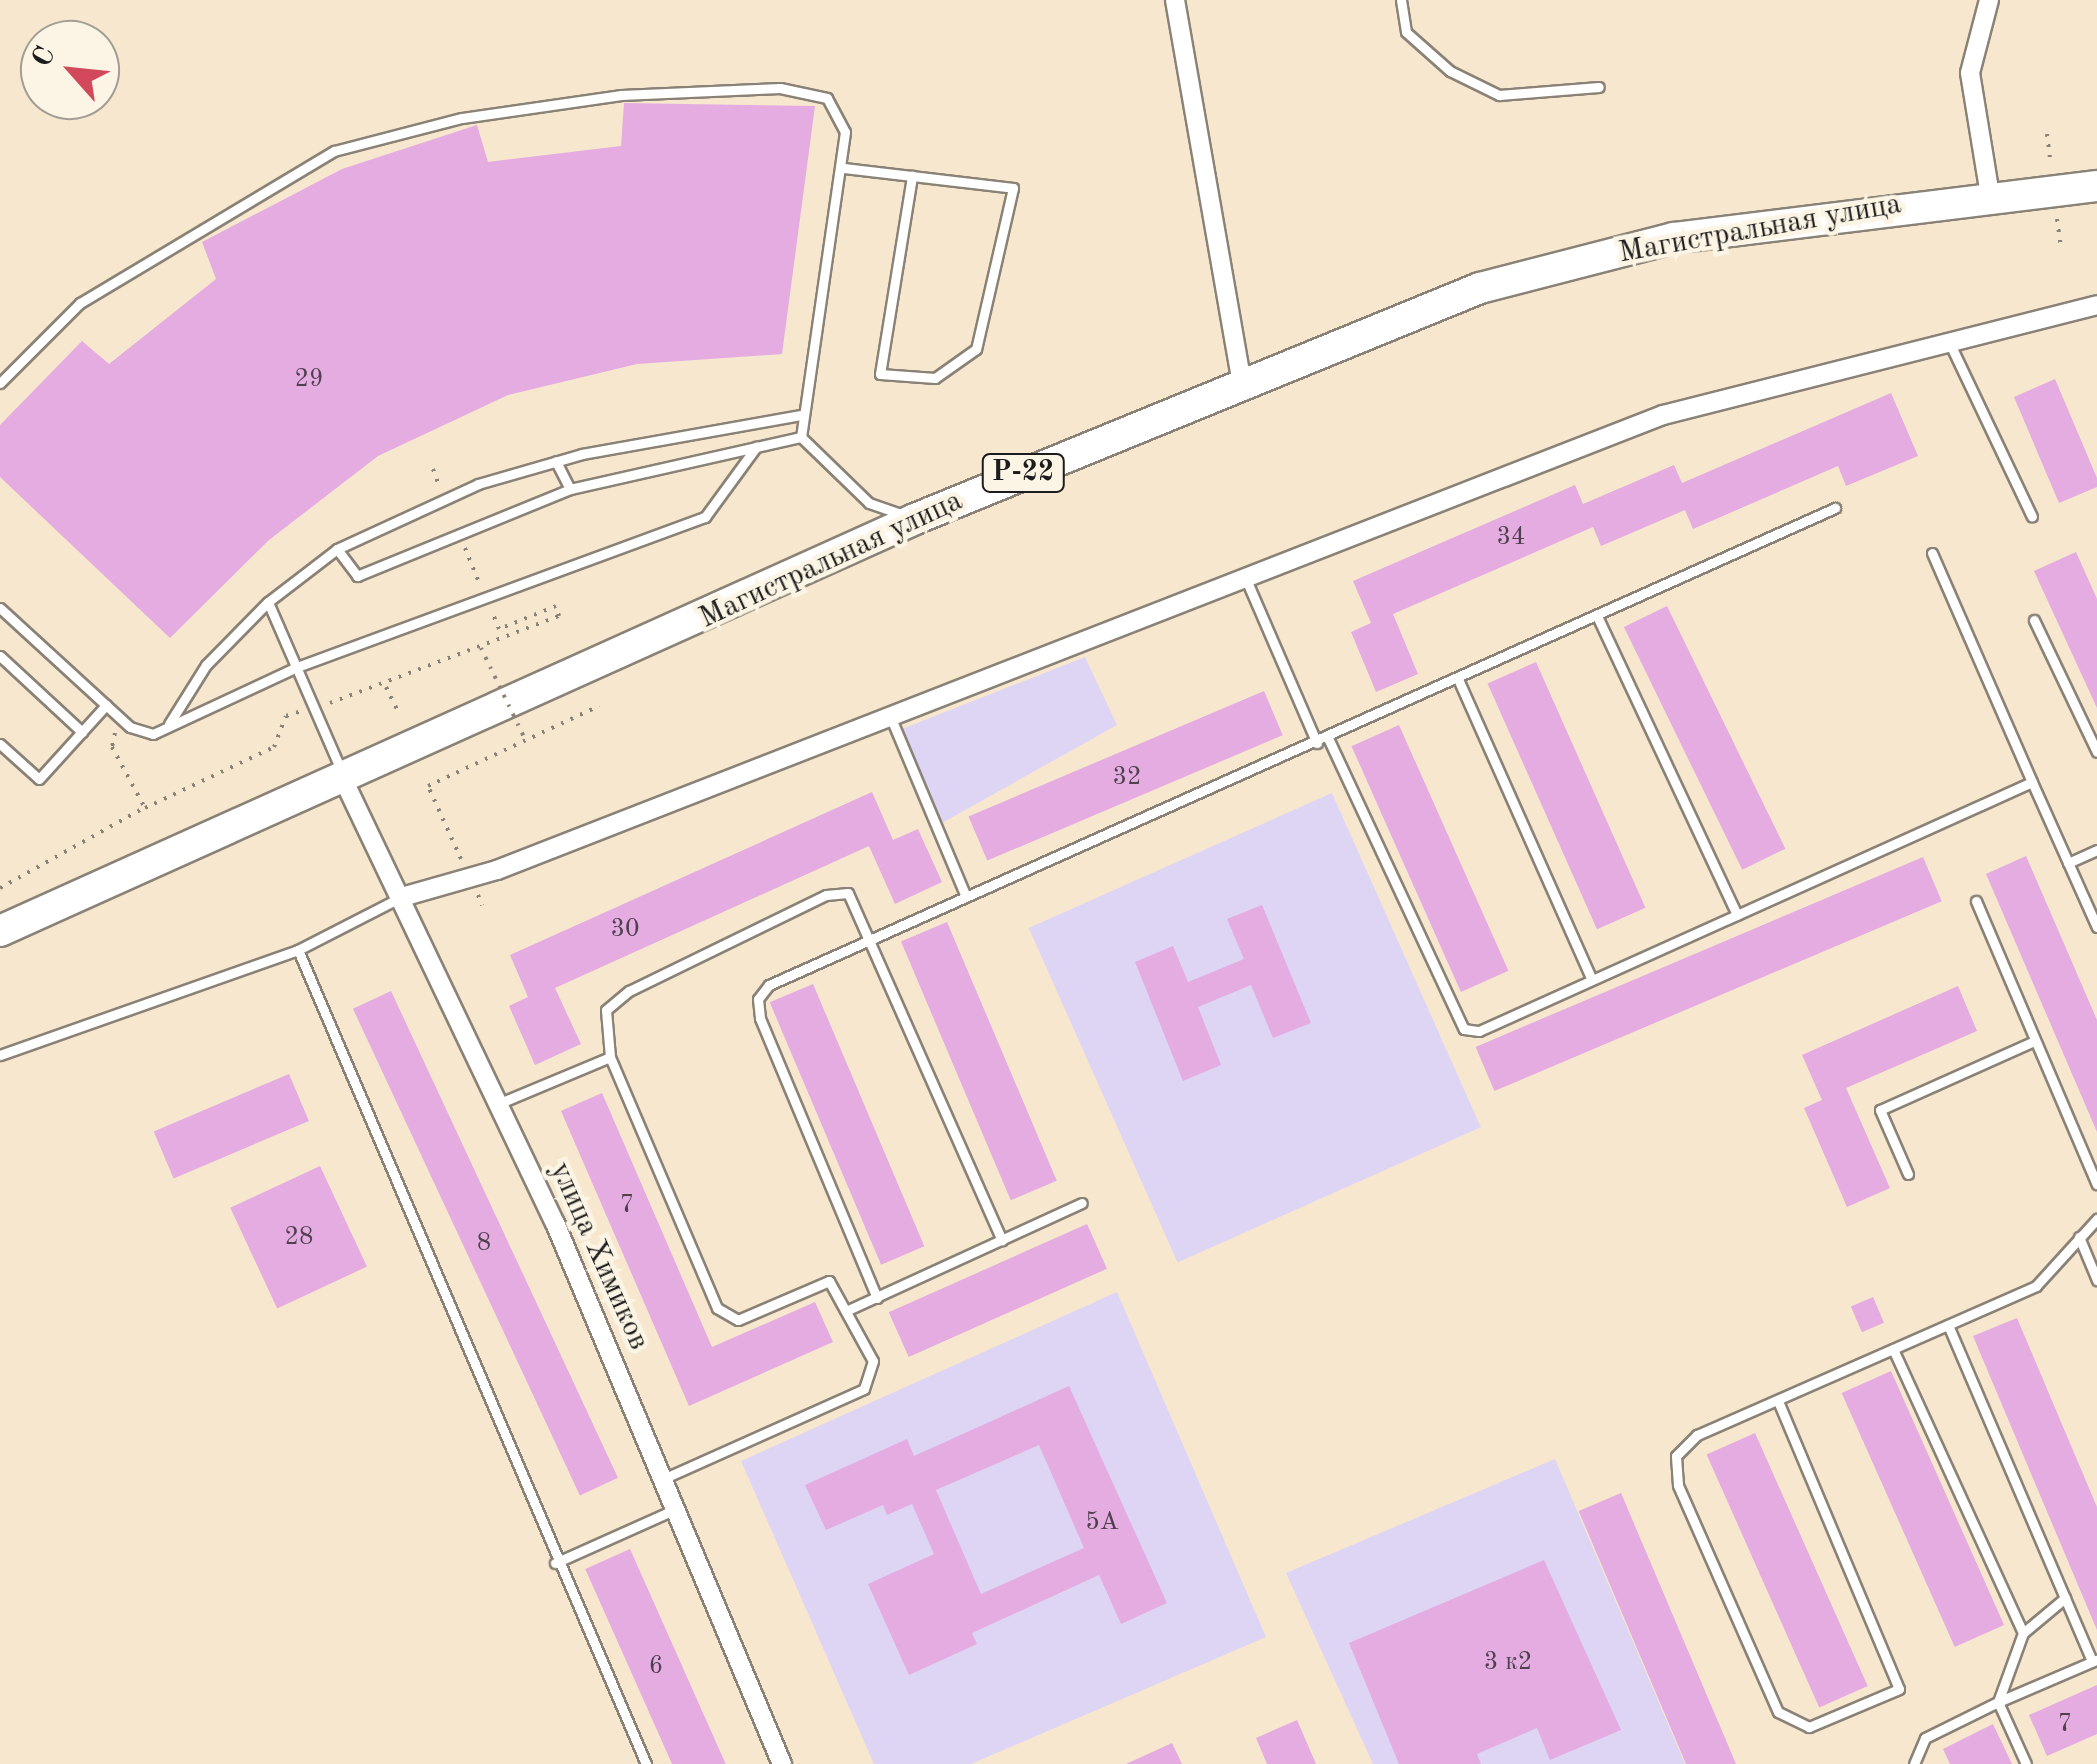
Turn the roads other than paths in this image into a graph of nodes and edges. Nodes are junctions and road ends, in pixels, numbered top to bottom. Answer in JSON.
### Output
{"nodes":[{"id":1,"x":1174,"y":0,"type":"edge"},
{"id":2,"x":1186,"y":0,"type":"edge"},
{"id":3,"x":1401,"y":0,"type":"edge"},
{"id":4,"x":1989,"y":0,"type":"edge"},
{"id":5,"x":1178,"y":36,"type":"junction"},
{"id":6,"x":1599,"y":88,"type":"dead end"},
{"id":7,"x":844,"y":168,"type":"junction"},
{"id":8,"x":912,"y":176,"type":"junction"},
{"id":9,"x":2097,"y":186,"type":"edge"},
{"id":10,"x":1990,"y":195,"type":"junction"},
{"id":11,"x":2097,"y":305,"type":"edge"},
{"id":12,"x":1950,"y":344,"type":"junction"},
{"id":13,"x":1241,"y":380,"type":"junction"},
{"id":14,"x":0,"y":384,"type":"edge"},
{"id":15,"x":801,"y":415,"type":"junction"},
{"id":16,"x":801,"y":437,"type":"junction"},
{"id":17,"x":756,"y":447,"type":"junction"},
{"id":18,"x":556,"y":461,"type":"junction"},
{"id":19,"x":570,"y":488,"type":"junction"},
{"id":20,"x":1834,"y":508,"type":"dead end"},
{"id":21,"x":2032,"y":516,"type":"dead end"},
{"id":22,"x":915,"y":519,"type":"junction"},
{"id":23,"x":337,"y":549,"type":"junction"},
{"id":24,"x":1932,"y":553,"type":"dead end"},
{"id":25,"x":1244,"y":574,"type":"junction"},
{"id":26,"x":268,"y":602,"type":"junction"},
{"id":27,"x":0,"y":608,"type":"edge"},
{"id":28,"x":1597,"y":616,"type":"junction"},
{"id":29,"x":2034,"y":620,"type":"dead end"},
{"id":30,"x":0,"y":656,"type":"edge"},
{"id":31,"x":297,"y":667,"type":"junction"},
{"id":32,"x":1458,"y":679,"type":"junction"},
{"id":33,"x":106,"y":705,"type":"junction"},
{"id":34,"x":889,"y":713,"type":"junction"},
{"id":35,"x":167,"y":727,"type":"junction"},
{"id":36,"x":82,"y":732,"type":"junction"},
{"id":37,"x":1328,"y":738,"type":"junction"},
{"id":38,"x":1317,"y":743,"type":"junction"},
{"id":39,"x":0,"y":744,"type":"edge"},
{"id":40,"x":2097,"y":752,"type":"edge"},
{"id":41,"x":344,"y":781,"type":"junction"},
{"id":42,"x":2032,"y":782,"type":"junction"},
{"id":43,"x":2097,"y":850,"type":"edge"},
{"id":44,"x":2068,"y":863,"type":"junction"},
{"id":45,"x":402,"y":896,"type":"junction"},
{"id":46,"x":966,"y":897,"type":"junction"},
{"id":47,"x":1976,"y":902,"type":"dead end"},
{"id":48,"x":1738,"y":915,"type":"junction"},
{"id":49,"x":2097,"y":927,"type":"edge"},
{"id":50,"x":0,"y":931,"type":"edge"},
{"id":51,"x":872,"y":938,"type":"junction"},
{"id":52,"x":298,"y":950,"type":"junction"},
{"id":53,"x":1592,"y":980,"type":"junction"},
{"id":54,"x":2034,"y":1041,"type":"junction"},
{"id":55,"x":0,"y":1056,"type":"edge"},
{"id":56,"x":610,"y":1057,"type":"junction"},
{"id":57,"x":500,"y":1103,"type":"junction"},
{"id":58,"x":1908,"y":1174,"type":"dead end"},
{"id":59,"x":2097,"y":1184,"type":"edge"},
{"id":60,"x":1082,"y":1202,"type":"dead end"},
{"id":61,"x":2097,"y":1219,"type":"edge"},
{"id":62,"x":2079,"y":1237,"type":"junction"},
{"id":63,"x":1002,"y":1240,"type":"junction"},
{"id":64,"x":2097,"y":1280,"type":"edge"},
{"id":65,"x":877,"y":1298,"type":"junction"},
{"id":66,"x":848,"y":1310,"type":"junction"},
{"id":67,"x":1948,"y":1325,"type":"junction"},
{"id":68,"x":1893,"y":1350,"type":"junction"},
{"id":69,"x":1778,"y":1400,"type":"junction"},
{"id":70,"x":665,"y":1478,"type":"junction"},
{"id":71,"x":677,"y":1508,"type":"junction"},
{"id":72,"x":555,"y":1562,"type":"junction"},
{"id":73,"x":2065,"y":1598,"type":"junction"},
{"id":74,"x":2023,"y":1633,"type":"junction"},
{"id":75,"x":2094,"y":1660,"type":"edge"},
{"id":76,"x":1998,"y":1702,"type":"junction"},
{"id":77,"x":646,"y":1764,"type":"edge"},
{"id":78,"x":782,"y":1764,"type":"edge"},
{"id":79,"x":1914,"y":1764,"type":"edge"},
{"id":80,"x":2026,"y":1764,"type":"edge"}],
"edges":[{"from":1,"to":5,"type":"street"},
{"from":2,"to":5,"type":"street"},
{"from":3,"to":6,"type":"lane"},
{"from":4,"to":10,"type":"street"},
{"from":5,"to":13,"type":"street"},
{"from":7,"to":8,"type":"lane"},
{"from":7,"to":14,"type":"lane"},
{"from":7,"to":15,"type":"lane"},
{"from":8,"to":8,"type":"lane"},
{"from":9,"to":10,"type":"highway","name":"Магистральная улица","number":"Р-22"},
{"from":10,"to":13,"type":"highway","name":"Магистральная улица","number":"Р-22"},
{"from":11,"to":12,"type":"street"},
{"from":12,"to":21,"type":"lane"},
{"from":12,"to":25,"type":"street"},
{"from":13,"to":22,"type":"highway","name":"Магистральная улица","number":"Р-22"},
{"from":15,"to":16,"type":"lane"},
{"from":15,"to":18,"type":"lane"},
{"from":16,"to":17,"type":"lane"},
{"from":16,"to":22,"type":"lane"},
{"from":17,"to":19,"type":"lane"},
{"from":17,"to":31,"type":"lane"},
{"from":18,"to":19,"type":"lane"},
{"from":18,"to":23,"type":"lane"},
{"from":19,"to":23,"type":"lane"},
{"from":20,"to":28,"type":"lane"},
{"from":22,"to":41,"type":"highway","name":"Магистральная улица","number":"Р-22"},
{"from":23,"to":26,"type":"lane"},
{"from":24,"to":42,"type":"lane"},
{"from":25,"to":34,"type":"street"},
{"from":25,"to":38,"type":"lane"},
{"from":26,"to":31,"type":"lane"},
{"from":26,"to":35,"type":"lane"},
{"from":27,"to":33,"type":"lane"},
{"from":28,"to":32,"type":"lane"},
{"from":28,"to":48,"type":"lane"},
{"from":29,"to":40,"type":"lane"},
{"from":30,"to":36,"type":"lane"},
{"from":31,"to":35,"type":"lane"},
{"from":31,"to":41,"type":"lane"},
{"from":32,"to":37,"type":"lane"},
{"from":32,"to":53,"type":"lane"},
{"from":33,"to":35,"type":"lane"},
{"from":33,"to":36,"type":"lane"},
{"from":34,"to":45,"type":"street"},
{"from":34,"to":46,"type":"lane"},
{"from":36,"to":39,"type":"lane"},
{"from":37,"to":38,"type":"lane"},
{"from":37,"to":53,"type":"lane"},
{"from":38,"to":46,"type":"lane"},
{"from":41,"to":45,"type":"street","name":"улица Химиков"},
{"from":41,"to":50,"type":"highway","name":"Магистральная улица","number":"Р-22"},
{"from":42,"to":44,"type":"lane"},
{"from":42,"to":48,"type":"lane"},
{"from":43,"to":44,"type":"lane"},
{"from":44,"to":49,"type":"lane"},
{"from":45,"to":52,"type":"lane"},
{"from":45,"to":57,"type":"street","name":"улица Химиков"},
{"from":46,"to":51,"type":"lane"},
{"from":47,"to":54,"type":"lane"},
{"from":48,"to":53,"type":"lane"},
{"from":51,"to":56,"type":"lane"},
{"from":51,"to":63,"type":"lane"},
{"from":51,"to":65,"type":"lane"},
{"from":52,"to":55,"type":"lane"},
{"from":52,"to":72,"type":"lane"},
{"from":54,"to":58,"type":"lane"},
{"from":54,"to":59,"type":"lane"},
{"from":56,"to":57,"type":"lane"},
{"from":56,"to":66,"type":"lane"},
{"from":57,"to":70,"type":"street","name":"улица Химиков"},
{"from":60,"to":63,"type":"lane"},
{"from":61,"to":62,"type":"lane"},
{"from":62,"to":64,"type":"lane"},
{"from":62,"to":67,"type":"lane"},
{"from":63,"to":65,"type":"lane"},
{"from":65,"to":66,"type":"lane"},
{"from":66,"to":70,"type":"lane"},
{"from":67,"to":68,"type":"lane"},
{"from":67,"to":73,"type":"lane"},
{"from":68,"to":69,"type":"lane"},
{"from":68,"to":74,"type":"lane"},
{"from":69,"to":69,"type":"lane"},
{"from":70,"to":71,"type":"street","name":"улица Химиков"},
{"from":71,"to":72,"type":"lane"},
{"from":71,"to":78,"type":"street","name":"улица Химиков"},
{"from":72,"to":77,"type":"lane"},
{"from":73,"to":74,"type":"lane"},
{"from":73,"to":75,"type":"lane"},
{"from":74,"to":76,"type":"lane"},
{"from":75,"to":76,"type":"lane"},
{"from":76,"to":79,"type":"lane"},
{"from":76,"to":80,"type":"lane"}]}
